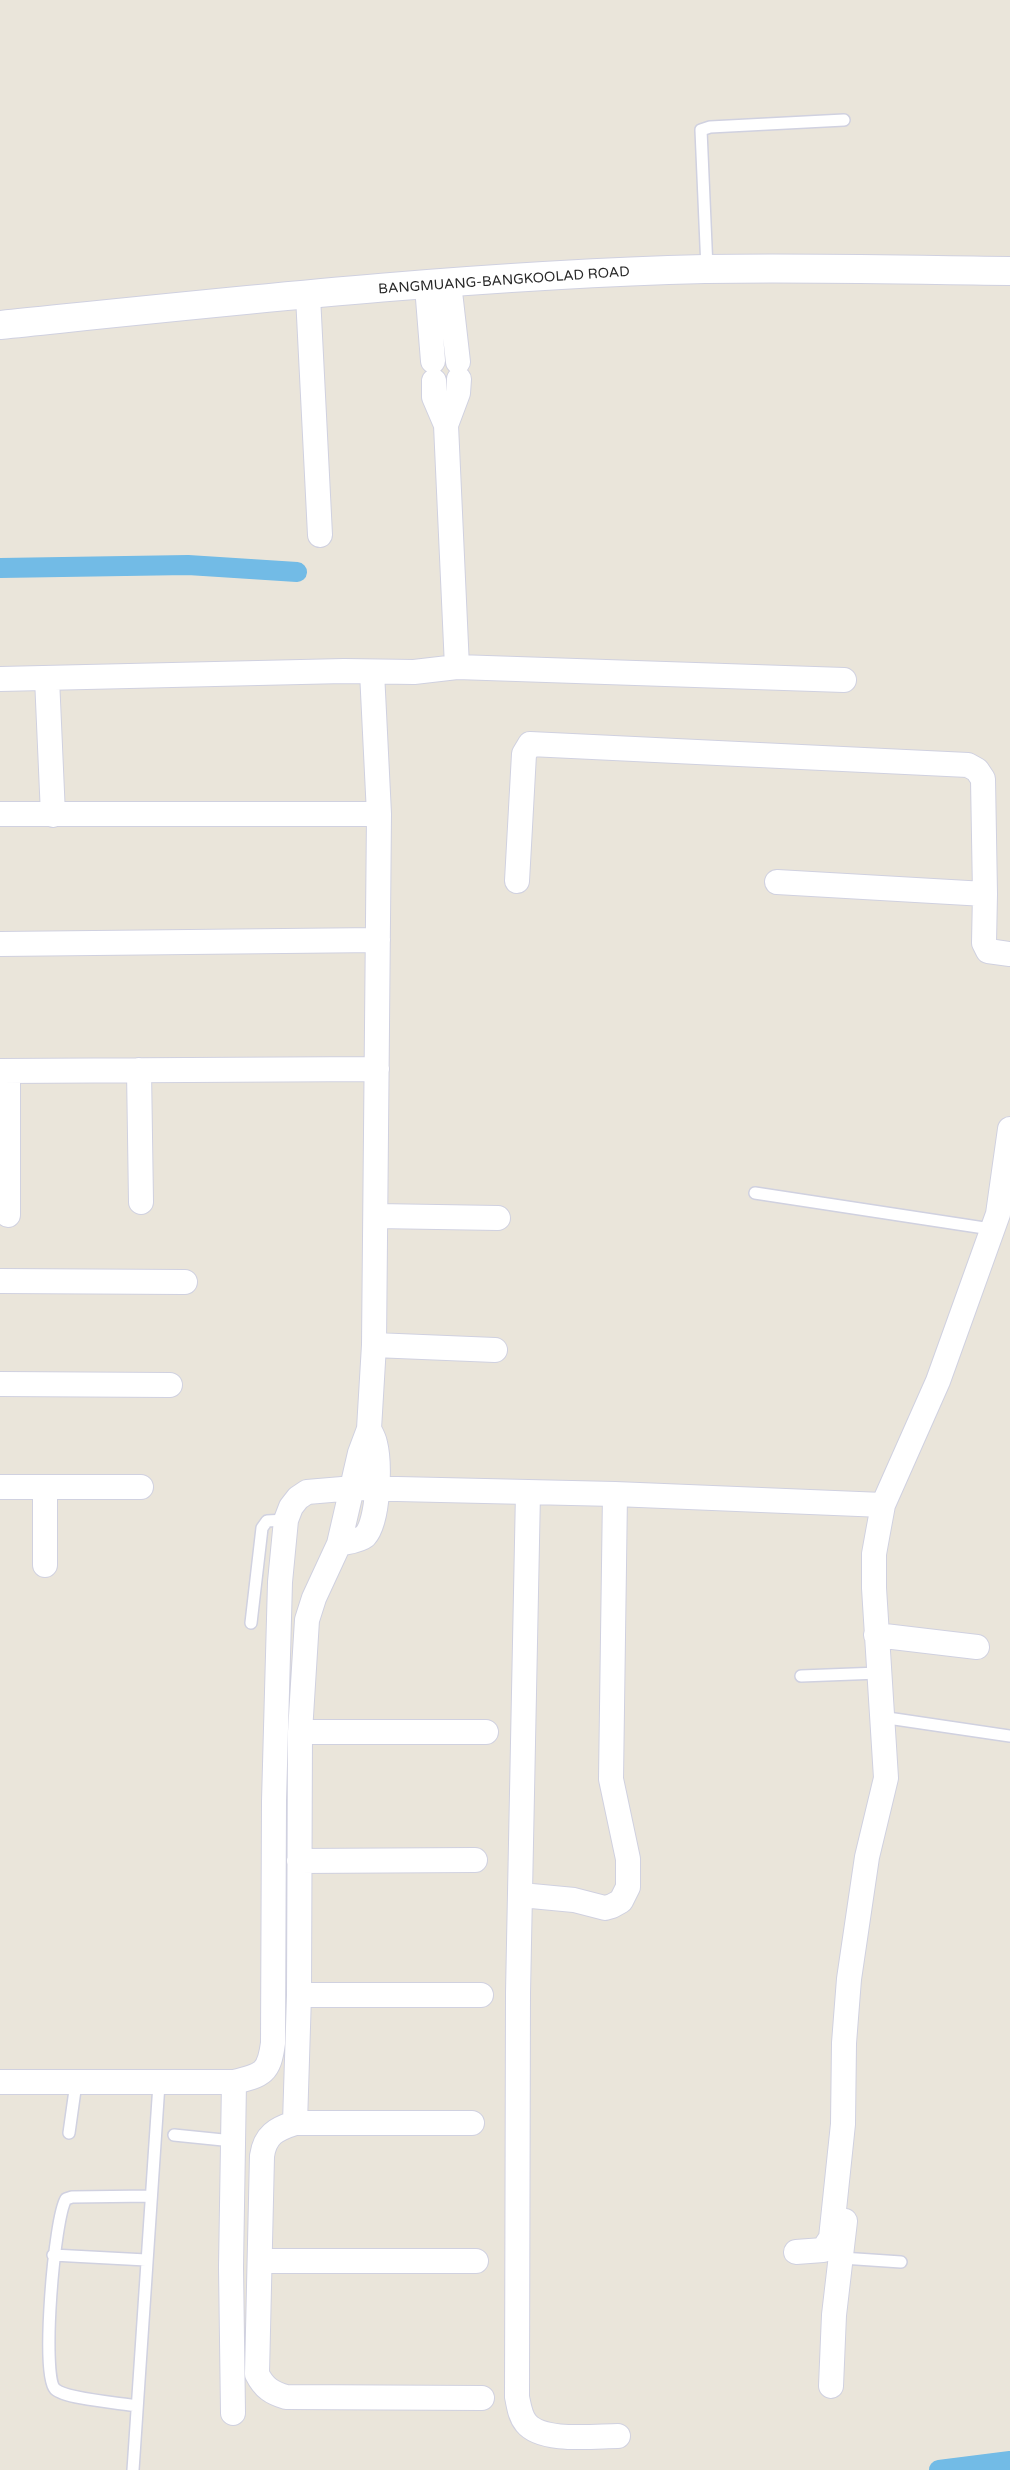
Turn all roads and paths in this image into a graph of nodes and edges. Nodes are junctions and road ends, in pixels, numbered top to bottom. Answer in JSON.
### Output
{"nodes":[{"id":1,"x":844,"y":120,"type":"dead end"},
{"id":2,"x":707,"y":269,"type":"junction"},
{"id":3,"x":1010,"y":271,"type":"edge"},
{"id":4,"x":438,"y":285,"type":"junction"},
{"id":5,"x":308,"y":296,"type":"junction"},
{"id":6,"x":0,"y":325,"type":"edge"},
{"id":7,"x":446,"y":425,"type":"junction"},
{"id":8,"x":320,"y":535,"type":"dead end"},
{"id":9,"x":456,"y":667,"type":"junction"},
{"id":10,"x":372,"y":672,"type":"junction"},
{"id":11,"x":47,"y":678,"type":"junction"},
{"id":12,"x":0,"y":679,"type":"edge"},
{"id":13,"x":844,"y":680,"type":"dead end"},
{"id":14,"x":0,"y":814,"type":"edge"},
{"id":15,"x":379,"y":814,"type":"junction"},
{"id":16,"x":53,"y":815,"type":"junction"},
{"id":17,"x":517,"y":881,"type":"dead end"},
{"id":18,"x":778,"y":882,"type":"dead end"},
{"id":19,"x":986,"y":894,"type":"junction"},
{"id":20,"x":378,"y":940,"type":"junction"},
{"id":21,"x":0,"y":944,"type":"edge"},
{"id":22,"x":1010,"y":954,"type":"edge"},
{"id":23,"x":377,"y":1069,"type":"junction"},
{"id":24,"x":139,"y":1070,"type":"junction"},
{"id":25,"x":4,"y":1071,"type":"edge"},
{"id":26,"x":1010,"y":1129,"type":"edge"},
{"id":27,"x":755,"y":1194,"type":"dead end"},
{"id":28,"x":141,"y":1202,"type":"dead end"},
{"id":29,"x":8,"y":1215,"type":"dead end"},
{"id":30,"x":377,"y":1216,"type":"junction"},
{"id":31,"x":498,"y":1218,"type":"dead end"},
{"id":32,"x":991,"y":1229,"type":"junction"},
{"id":33,"x":0,"y":1281,"type":"edge"},
{"id":34,"x":185,"y":1282,"type":"dead end"},
{"id":35,"x":374,"y":1345,"type":"junction"},
{"id":36,"x":495,"y":1350,"type":"dead end"},
{"id":37,"x":0,"y":1384,"type":"edge"},
{"id":38,"x":170,"y":1385,"type":"dead end"},
{"id":39,"x":369,"y":1429,"type":"junction"},
{"id":40,"x":0,"y":1487,"type":"edge"},
{"id":41,"x":141,"y":1487,"type":"dead end"},
{"id":42,"x":45,"y":1488,"type":"junction"},
{"id":43,"x":354,"y":1488,"type":"junction"},
{"id":44,"x":377,"y":1489,"type":"junction"},
{"id":45,"x":528,"y":1492,"type":"junction"},
{"id":46,"x":615,"y":1494,"type":"junction"},
{"id":47,"x":883,"y":1505,"type":"junction"},
{"id":48,"x":286,"y":1520,"type":"junction"},
{"id":49,"x":339,"y":1544,"type":"junction"},
{"id":50,"x":44,"y":1565,"type":"dead end"},
{"id":51,"x":251,"y":1623,"type":"dead end"},
{"id":52,"x":876,"y":1635,"type":"junction"},
{"id":53,"x":977,"y":1647,"type":"dead end"},
{"id":54,"x":879,"y":1673,"type":"junction"},
{"id":55,"x":801,"y":1676,"type":"dead end"},
{"id":56,"x":881,"y":1717,"type":"junction"},
{"id":57,"x":300,"y":1732,"type":"junction"},
{"id":58,"x":486,"y":1732,"type":"dead end"},
{"id":59,"x":1010,"y":1736,"type":"edge"},
{"id":60,"x":886,"y":1778,"type":"junction"},
{"id":61,"x":475,"y":1860,"type":"dead end"},
{"id":62,"x":299,"y":1861,"type":"junction"},
{"id":63,"x":521,"y":1895,"type":"junction"},
{"id":64,"x":299,"y":1995,"type":"junction"},
{"id":65,"x":481,"y":1995,"type":"dead end"},
{"id":66,"x":0,"y":2082,"type":"edge"},
{"id":67,"x":234,"y":2082,"type":"junction"},
{"id":68,"x":76,"y":2083,"type":"junction"},
{"id":69,"x":159,"y":2084,"type":"junction"},
{"id":70,"x":295,"y":2123,"type":"junction"},
{"id":71,"x":472,"y":2123,"type":"dead end"},
{"id":72,"x":69,"y":2133,"type":"dead end"},
{"id":73,"x":174,"y":2136,"type":"dead end"},
{"id":74,"x":233,"y":2141,"type":"junction"},
{"id":75,"x":151,"y":2196,"type":"junction"},
{"id":76,"x":796,"y":2252,"type":"dead end"},
{"id":77,"x":53,"y":2255,"type":"junction"},
{"id":78,"x":842,"y":2258,"type":"junction"},
{"id":79,"x":146,"y":2260,"type":"junction"},
{"id":80,"x":260,"y":2261,"type":"junction"},
{"id":81,"x":476,"y":2262,"type":"dead end"},
{"id":82,"x":901,"y":2262,"type":"dead end"},
{"id":83,"x":831,"y":2386,"type":"dead end"},
{"id":84,"x":482,"y":2398,"type":"dead end"},
{"id":85,"x":137,"y":2406,"type":"junction"},
{"id":86,"x":233,"y":2413,"type":"dead end"},
{"id":87,"x":618,"y":2436,"type":"dead end"},
{"id":88,"x":133,"y":2470,"type":"edge"}],
"edges":[{"from":1,"to":2,"type":"lane"},
{"from":2,"to":3,"type":"street","name":"BANGMUANG-BANGKOOLAD ROAD"},
{"from":2,"to":4,"type":"street","name":"BANGMUANG-BANGKOOLAD ROAD"},
{"from":4,"to":5,"type":"street","name":"BANGMUANG-BANGKOOLAD ROAD"},
{"from":4,"to":7,"type":"street"},
{"from":4,"to":7,"type":"street"},
{"from":5,"to":6,"type":"street","name":"BANGMUANG-BANGKOOLAD ROAD"},
{"from":5,"to":8,"type":"street"},
{"from":7,"to":9,"type":"street"},
{"from":9,"to":10,"type":"street"},
{"from":9,"to":13,"type":"street"},
{"from":10,"to":11,"type":"street"},
{"from":10,"to":15,"type":"street"},
{"from":11,"to":12,"type":"street"},
{"from":11,"to":16,"type":"street"},
{"from":14,"to":16,"type":"street"},
{"from":15,"to":16,"type":"street"},
{"from":15,"to":20,"type":"street"},
{"from":17,"to":19,"type":"street"},
{"from":18,"to":19,"type":"street"},
{"from":19,"to":22,"type":"street"},
{"from":20,"to":21,"type":"street"},
{"from":20,"to":23,"type":"street"},
{"from":23,"to":24,"type":"street"},
{"from":23,"to":30,"type":"street"},
{"from":24,"to":25,"type":"street"},
{"from":24,"to":28,"type":"street"},
{"from":25,"to":29,"type":"street"},
{"from":26,"to":32,"type":"street"},
{"from":27,"to":32,"type":"lane"},
{"from":30,"to":31,"type":"street"},
{"from":30,"to":35,"type":"street"},
{"from":32,"to":47,"type":"street"},
{"from":33,"to":34,"type":"street"},
{"from":35,"to":36,"type":"street"},
{"from":35,"to":39,"type":"street"},
{"from":37,"to":38,"type":"street"},
{"from":39,"to":43,"type":"street"},
{"from":39,"to":44,"type":"street"},
{"from":40,"to":42,"type":"street"},
{"from":41,"to":42,"type":"street"},
{"from":42,"to":50,"type":"street"},
{"from":43,"to":44,"type":"street"},
{"from":43,"to":48,"type":"street"},
{"from":43,"to":49,"type":"street"},
{"from":44,"to":45,"type":"street"},
{"from":44,"to":49,"type":"street"},
{"from":45,"to":46,"type":"street"},
{"from":45,"to":63,"type":"street"},
{"from":46,"to":47,"type":"street"},
{"from":46,"to":63,"type":"street"},
{"from":47,"to":52,"type":"street"},
{"from":48,"to":51,"type":"lane"},
{"from":48,"to":67,"type":"street"},
{"from":49,"to":57,"type":"street"},
{"from":52,"to":53,"type":"street"},
{"from":52,"to":54,"type":"street"},
{"from":54,"to":55,"type":"lane"},
{"from":54,"to":56,"type":"street"},
{"from":56,"to":59,"type":"lane"},
{"from":56,"to":60,"type":"street"},
{"from":57,"to":58,"type":"street"},
{"from":57,"to":62,"type":"street"},
{"from":60,"to":76,"type":"street"},
{"from":60,"to":78,"type":"street"},
{"from":61,"to":62,"type":"street"},
{"from":62,"to":64,"type":"street"},
{"from":63,"to":87,"type":"street"},
{"from":64,"to":65,"type":"street"},
{"from":64,"to":70,"type":"street"},
{"from":66,"to":68,"type":"street"},
{"from":67,"to":69,"type":"street"},
{"from":67,"to":74,"type":"street"},
{"from":68,"to":69,"type":"street"},
{"from":68,"to":72,"type":"lane"},
{"from":69,"to":75,"type":"lane"},
{"from":70,"to":71,"type":"street"},
{"from":70,"to":80,"type":"street"},
{"from":73,"to":74,"type":"lane"},
{"from":74,"to":86,"type":"street"},
{"from":75,"to":77,"type":"lane"},
{"from":75,"to":79,"type":"lane"},
{"from":77,"to":79,"type":"lane"},
{"from":77,"to":85,"type":"lane"},
{"from":78,"to":82,"type":"lane"},
{"from":78,"to":83,"type":"street"},
{"from":79,"to":85,"type":"lane"},
{"from":80,"to":81,"type":"street"},
{"from":80,"to":84,"type":"street"},
{"from":85,"to":88,"type":"lane"}]}
